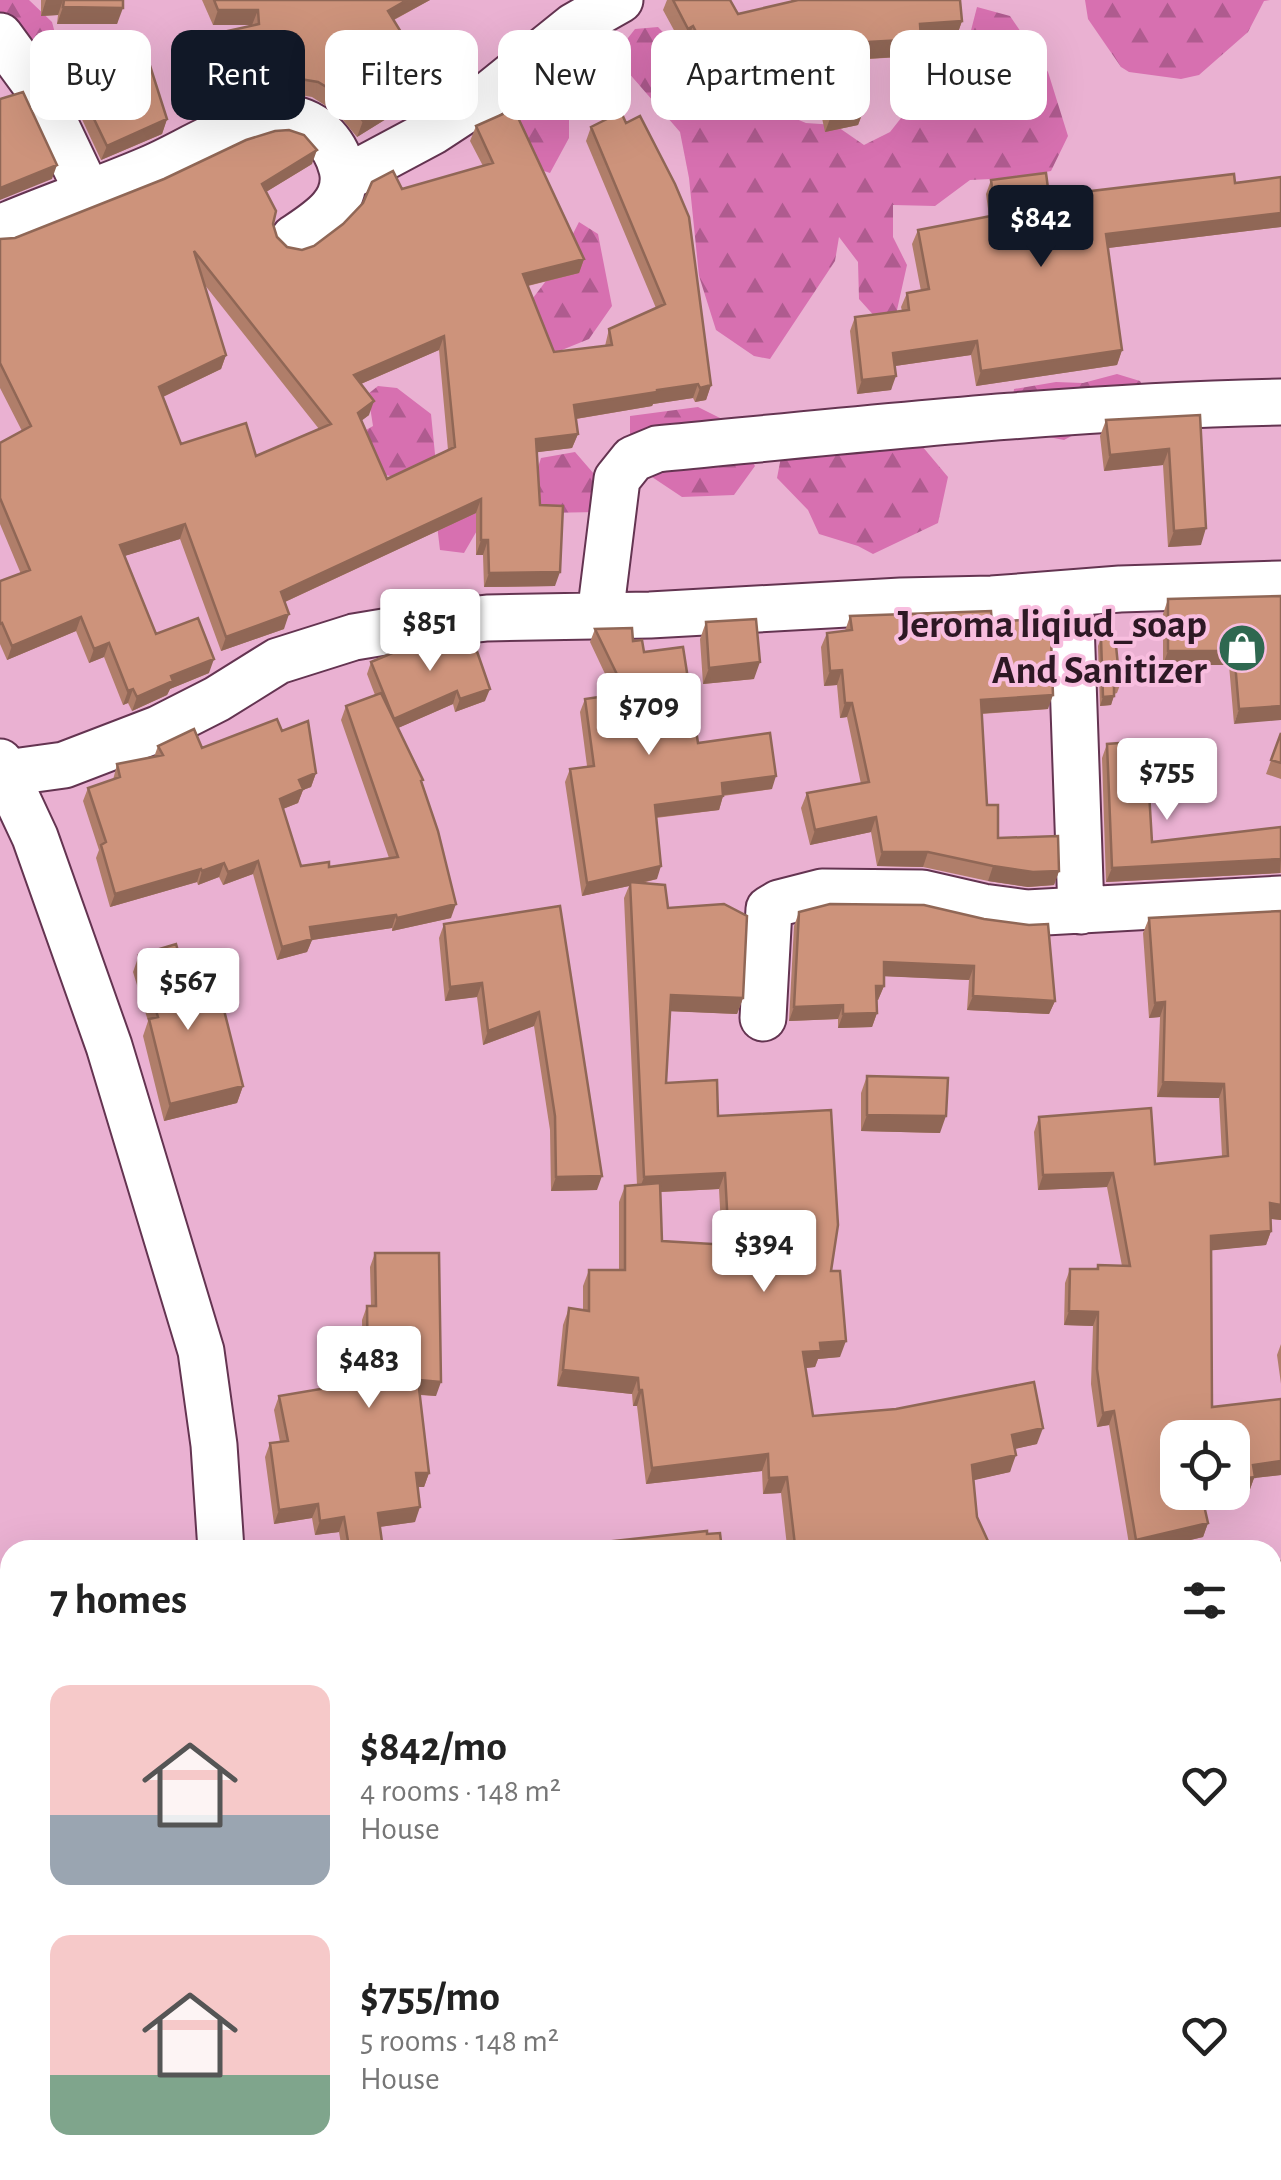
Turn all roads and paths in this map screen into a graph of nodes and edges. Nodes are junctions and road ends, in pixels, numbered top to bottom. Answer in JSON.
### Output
{"nodes":[{"id":1,"x":620,"y":0,"type":"edge"},
{"id":2,"x":0,"y":36,"type":"edge"},
{"id":3,"x":344,"y":179,"type":"junction"},
{"id":4,"x":88,"y":192,"type":"junction"},
{"id":5,"x":0,"y":228,"type":"edge"},
{"id":6,"x":294,"y":238,"type":"dead end"},
{"id":7,"x":1281,"y":402,"type":"edge"},
{"id":8,"x":1281,"y":584,"type":"edge"},
{"id":9,"x":1070,"y":593,"type":"junction"},
{"id":10,"x":600,"y":616,"type":"junction"},
{"id":11,"x":3,"y":767,"type":"edge"},
{"id":12,"x":17,"y":843,"type":"edge"},
{"id":13,"x":1281,"y":899,"type":"edge"},
{"id":14,"x":1080,"y":911,"type":"junction"},
{"id":15,"x":763,"y":1018,"type":"dead end"},
{"id":16,"x":220,"y":1540,"type":"edge"}],
"edges":[{"from":1,"to":3,"type":"street"},
{"from":2,"to":4,"type":"street"},
{"from":3,"to":4,"type":"street"},
{"from":3,"to":6,"type":"street"},
{"from":4,"to":5,"type":"street"},
{"from":7,"to":10,"type":"street"},
{"from":8,"to":9,"type":"street"},
{"from":9,"to":10,"type":"street"},
{"from":9,"to":14,"type":"street"},
{"from":10,"to":11,"type":"street"},
{"from":11,"to":12,"type":"street"},
{"from":12,"to":16,"type":"street"},
{"from":13,"to":14,"type":"street"},
{"from":14,"to":15,"type":"street"}]}
